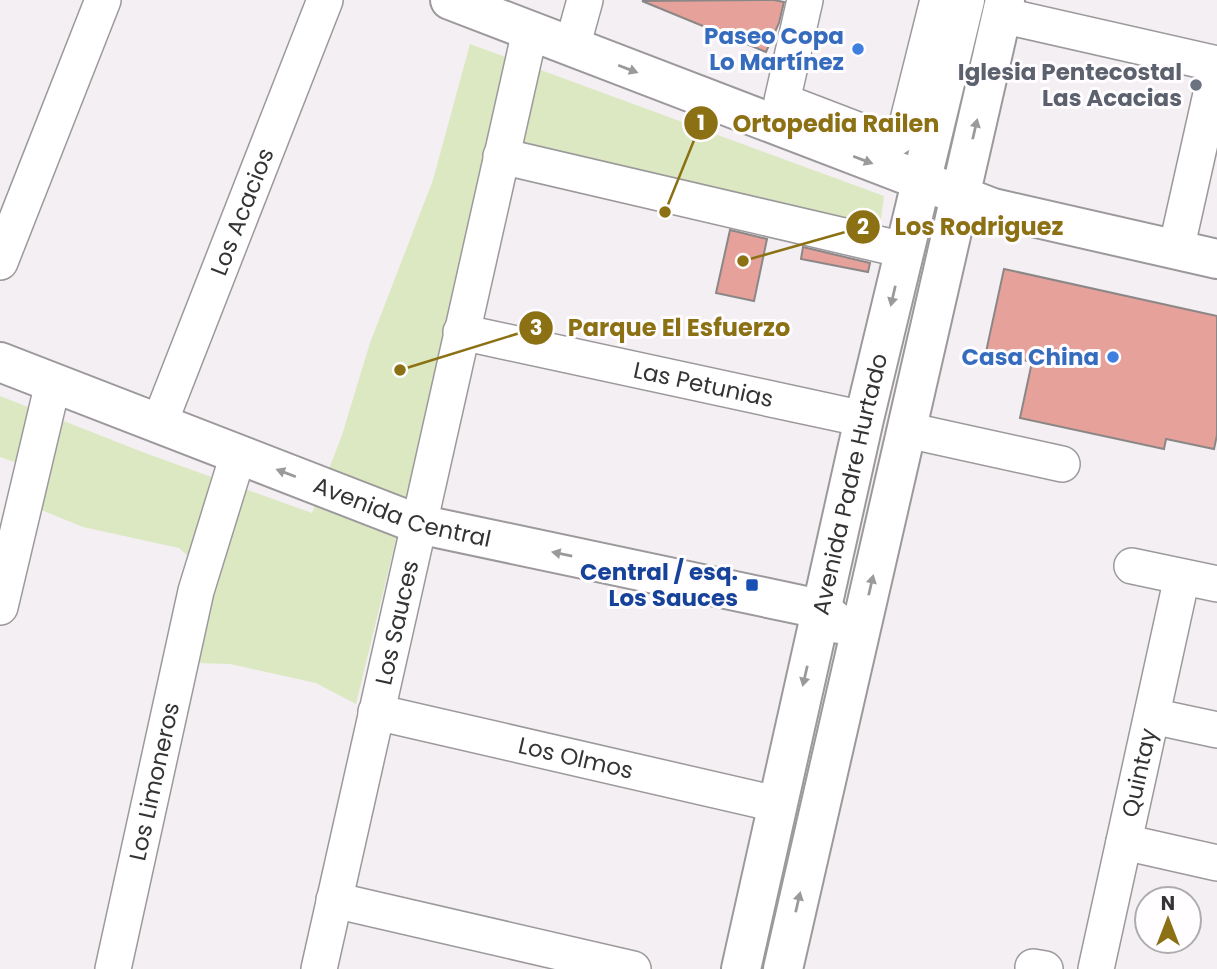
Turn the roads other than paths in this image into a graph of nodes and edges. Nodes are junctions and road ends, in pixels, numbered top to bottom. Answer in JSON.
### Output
{"nodes":[{"id":1,"x":103,"y":0,"type":"edge"},
{"id":2,"x":325,"y":0,"type":"edge"},
{"id":3,"x":450,"y":0,"type":"edge"},
{"id":4,"x":585,"y":0,"type":"edge"},
{"id":5,"x":805,"y":0,"type":"edge"},
{"id":6,"x":938,"y":0,"type":"edge"},
{"id":7,"x":965,"y":0,"type":"edge"},
{"id":8,"x":1003,"y":7,"type":"edge"},
{"id":9,"x":530,"y":31,"type":"junction"},
{"id":10,"x":572,"y":47,"type":"junction"},
{"id":11,"x":1217,"y":65,"type":"edge"},
{"id":12,"x":501,"y":156,"type":"junction"},
{"id":13,"x":920,"y":182,"type":"junction"},
{"id":14,"x":960,"y":196,"type":"junction"},
{"id":15,"x":904,"y":250,"type":"junction"},
{"id":16,"x":1176,"y":250,"type":"junction"},
{"id":17,"x":1217,"y":259,"type":"edge"},
{"id":18,"x":0,"y":262,"type":"edge"},
{"id":19,"x":461,"y":332,"type":"junction"},
{"id":20,"x":0,"y":362,"type":"edge"},
{"id":21,"x":53,"y":383,"type":"junction"},
{"id":22,"x":863,"y":419,"type":"junction"},
{"id":23,"x":159,"y":424,"type":"junction"},
{"id":24,"x":906,"y":430,"type":"junction"},
{"id":25,"x":238,"y":454,"type":"junction"},
{"id":26,"x":1062,"y":464,"type":"dead end"},
{"id":27,"x":418,"y":524,"type":"junction"},
{"id":28,"x":1132,"y":566,"type":"dead end"},
{"id":29,"x":1182,"y":577,"type":"junction"},
{"id":30,"x":1217,"y":584,"type":"edge"},
{"id":31,"x":0,"y":607,"type":"edge"},
{"id":32,"x":820,"y":609,"type":"junction"},
{"id":33,"x":856,"y":651,"type":"junction"},
{"id":34,"x":376,"y":712,"type":"junction"},
{"id":35,"x":1152,"y":716,"type":"junction"},
{"id":36,"x":1217,"y":730,"type":"edge"},
{"id":37,"x":776,"y":804,"type":"junction"},
{"id":38,"x":1124,"y":842,"type":"junction"},
{"id":39,"x":1217,"y":863,"type":"edge"},
{"id":40,"x":334,"y":900,"type":"junction"},
{"id":41,"x":113,"y":969,"type":"edge"},
{"id":42,"x":319,"y":969,"type":"edge"},
{"id":43,"x":633,"y":969,"type":"edge"},
{"id":44,"x":741,"y":969,"type":"edge"},
{"id":45,"x":783,"y":969,"type":"edge"},
{"id":46,"x":1096,"y":969,"type":"edge"}],
"edges":[{"from":1,"to":18,"type":"street"},
{"from":2,"to":23,"type":"street","name":"Los Acacios"},
{"from":3,"to":9,"type":"main road"},
{"from":4,"to":10,"type":"street"},
{"from":5,"to":6,"type":"street"},
{"from":7,"to":13,"type":"main road","name":"Avenida Padre Hurtado"},
{"from":8,"to":11,"type":"street"},
{"from":14,"to":8,"type":"main road","name":"Avenida Padre Hurtado","one_way":true},
{"from":9,"to":10,"type":"main road"},
{"from":9,"to":12,"type":"street","name":"Los Sauces"},
{"from":10,"to":13,"type":"main road","one_way":true},
{"from":11,"to":16,"type":"street"},
{"from":12,"to":15,"type":"street"},
{"from":12,"to":19,"type":"street","name":"Los Sauces"},
{"from":13,"to":14,"type":"main road"},
{"from":13,"to":15,"type":"main road","name":"Avenida Padre Hurtado"},
{"from":14,"to":16,"type":"main road"},
{"from":14,"to":24,"type":"main road","name":"Avenida Padre Hurtado"},
{"from":15,"to":22,"type":"main road","name":"Avenida Padre Hurtado","one_way":true},
{"from":16,"to":17,"type":"main road"},
{"from":19,"to":22,"type":"street","name":"Las Petunias"},
{"from":19,"to":27,"type":"street","name":"Los Sauces"},
{"from":20,"to":21,"type":"main road","name":"Avenida Central"},
{"from":21,"to":23,"type":"main road","name":"Avenida Central"},
{"from":21,"to":31,"type":"street"},
{"from":22,"to":32,"type":"main road","name":"Avenida Padre Hurtado"},
{"from":23,"to":25,"type":"main road","name":"Avenida Central"},
{"from":24,"to":26,"type":"street"},
{"from":33,"to":24,"type":"main road","name":"Avenida Padre Hurtado","one_way":true},
{"from":27,"to":25,"type":"main road","name":"Avenida Central","one_way":true},
{"from":25,"to":41,"type":"street","name":"Los Limoneros"},
{"from":32,"to":27,"type":"main road","name":"Avenida Central","one_way":true},
{"from":27,"to":34,"type":"street","name":"Los Sauces"},
{"from":28,"to":29,"type":"street"},
{"from":29,"to":30,"type":"street"},
{"from":29,"to":35,"type":"street","name":"Quintay"},
{"from":32,"to":33,"type":"main road"},
{"from":32,"to":37,"type":"main road","name":"Avenida Padre Hurtado","one_way":true},
{"from":45,"to":33,"type":"main road","name":"Avenida Padre Hurtado","one_way":true},
{"from":34,"to":37,"type":"street","name":"Los Olmos"},
{"from":34,"to":40,"type":"street","name":"Los Sauces"},
{"from":35,"to":36,"type":"street"},
{"from":35,"to":38,"type":"street","name":"Quintay"},
{"from":37,"to":44,"type":"main road","name":"Avenida Padre Hurtado"},
{"from":38,"to":39,"type":"street"},
{"from":38,"to":46,"type":"street","name":"Quintay"},
{"from":40,"to":42,"type":"street","name":"Los Sauces"},
{"from":40,"to":43,"type":"street"}]}
